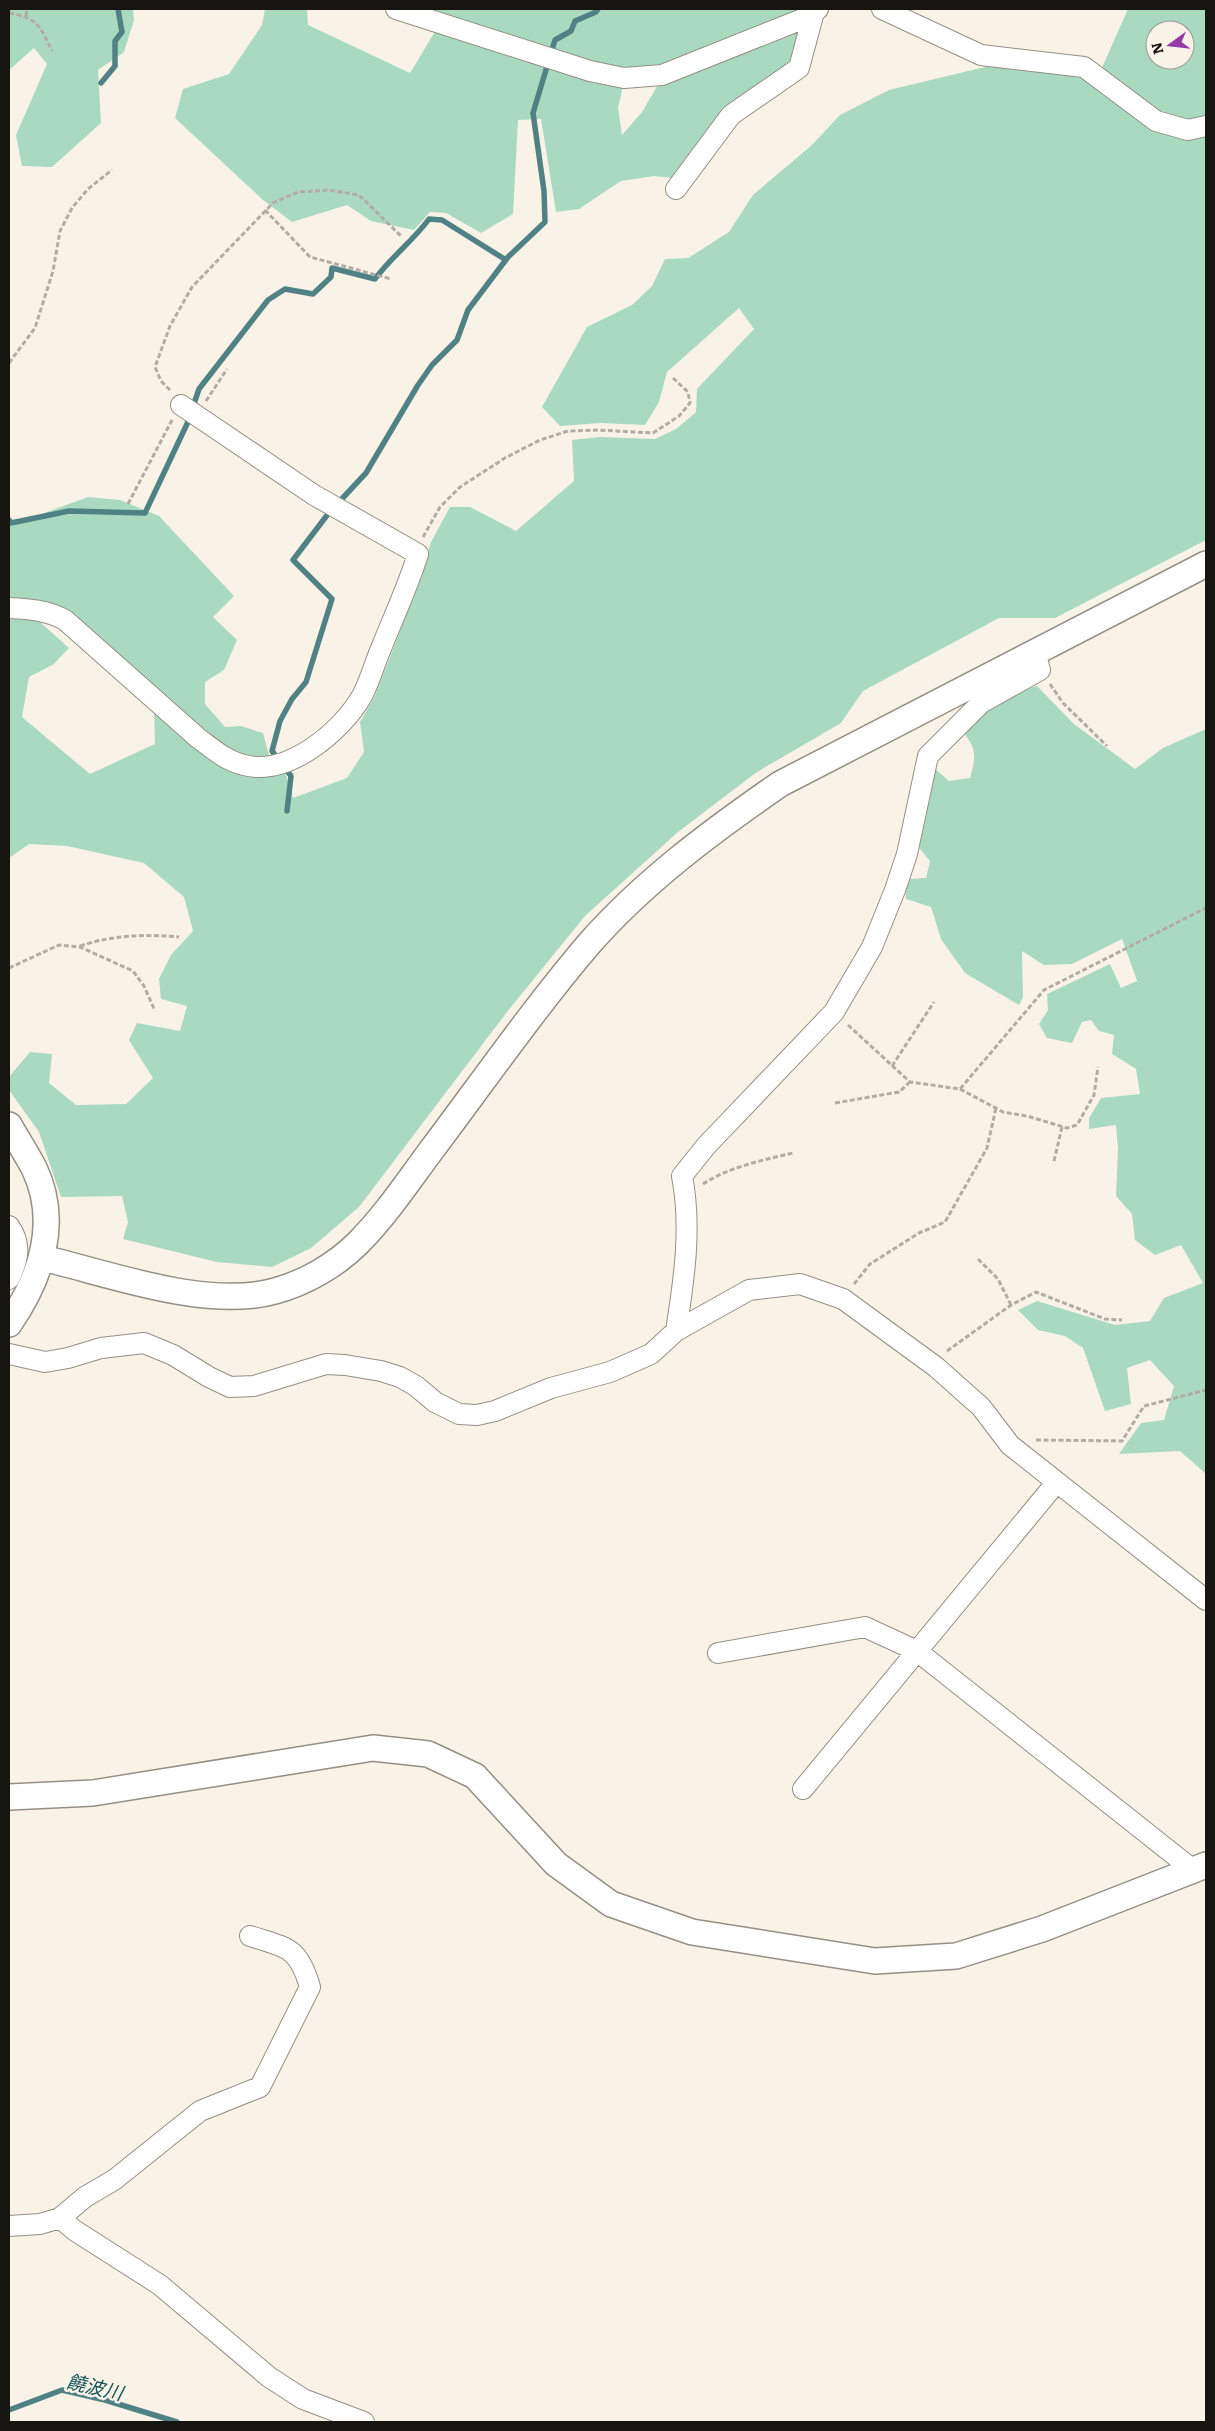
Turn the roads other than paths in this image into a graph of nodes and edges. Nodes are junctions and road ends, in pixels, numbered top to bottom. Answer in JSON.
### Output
{"nodes":[{"id":1,"x":396,"y":9,"type":"edge"},
{"id":2,"x":882,"y":9,"type":"edge"},
{"id":3,"x":816,"y":10,"type":"edge"},
{"id":4,"x":1206,"y":126,"type":"edge"},
{"id":5,"x":676,"y":190,"type":"dead end"},
{"id":6,"x":189,"y":410,"type":"road end"},
{"id":7,"x":1206,"y":564,"type":"edge"},
{"id":8,"x":9,"y":608,"type":"edge"},
{"id":9,"x":1038,"y":661,"type":"junction"},
{"id":10,"x":9,"y":1124,"type":"edge"},
{"id":11,"x":9,"y":1226,"type":"edge"},
{"id":12,"x":42,"y":1258,"type":"junction"},
{"id":13,"x":9,"y":1279,"type":"edge"},
{"id":14,"x":9,"y":1324,"type":"edge"},
{"id":15,"x":676,"y":1332,"type":"junction"},
{"id":16,"x":9,"y":1354,"type":"edge"},
{"id":17,"x":1056,"y":1483,"type":"junction"},
{"id":18,"x":1206,"y":1600,"type":"edge"},
{"id":19,"x":917,"y":1651,"type":"junction"},
{"id":20,"x":718,"y":1653,"type":"dead end"},
{"id":21,"x":803,"y":1789,"type":"dead end"},
{"id":22,"x":9,"y":1797,"type":"edge"},
{"id":23,"x":1199,"y":1867,"type":"edge"},
{"id":24,"x":250,"y":1936,"type":"dead end"},
{"id":25,"x":60,"y":2218,"type":"junction"},
{"id":26,"x":9,"y":2226,"type":"edge"},
{"id":27,"x":364,"y":2422,"type":"edge"}],
"edges":[{"from":1,"to":3,"type":"street"},
{"from":2,"to":4,"type":"street"},
{"from":3,"to":5,"type":"street"},
{"from":6,"to":8,"type":"street"},
{"from":7,"to":9,"type":"street"},
{"from":9,"to":12,"type":"street"},
{"from":9,"to":15,"type":"street"},
{"from":10,"to":12,"type":"street"},
{"from":11,"to":13,"type":"street"},
{"from":12,"to":14,"type":"street"},
{"from":15,"to":16,"type":"street"},
{"from":15,"to":17,"type":"street"},
{"from":17,"to":18,"type":"street"},
{"from":17,"to":19,"type":"street"},
{"from":19,"to":20,"type":"street"},
{"from":19,"to":21,"type":"street"},
{"from":19,"to":23,"type":"street"},
{"from":22,"to":23,"type":"street"},
{"from":24,"to":25,"type":"street"},
{"from":25,"to":26,"type":"street"},
{"from":25,"to":27,"type":"street"}]}
